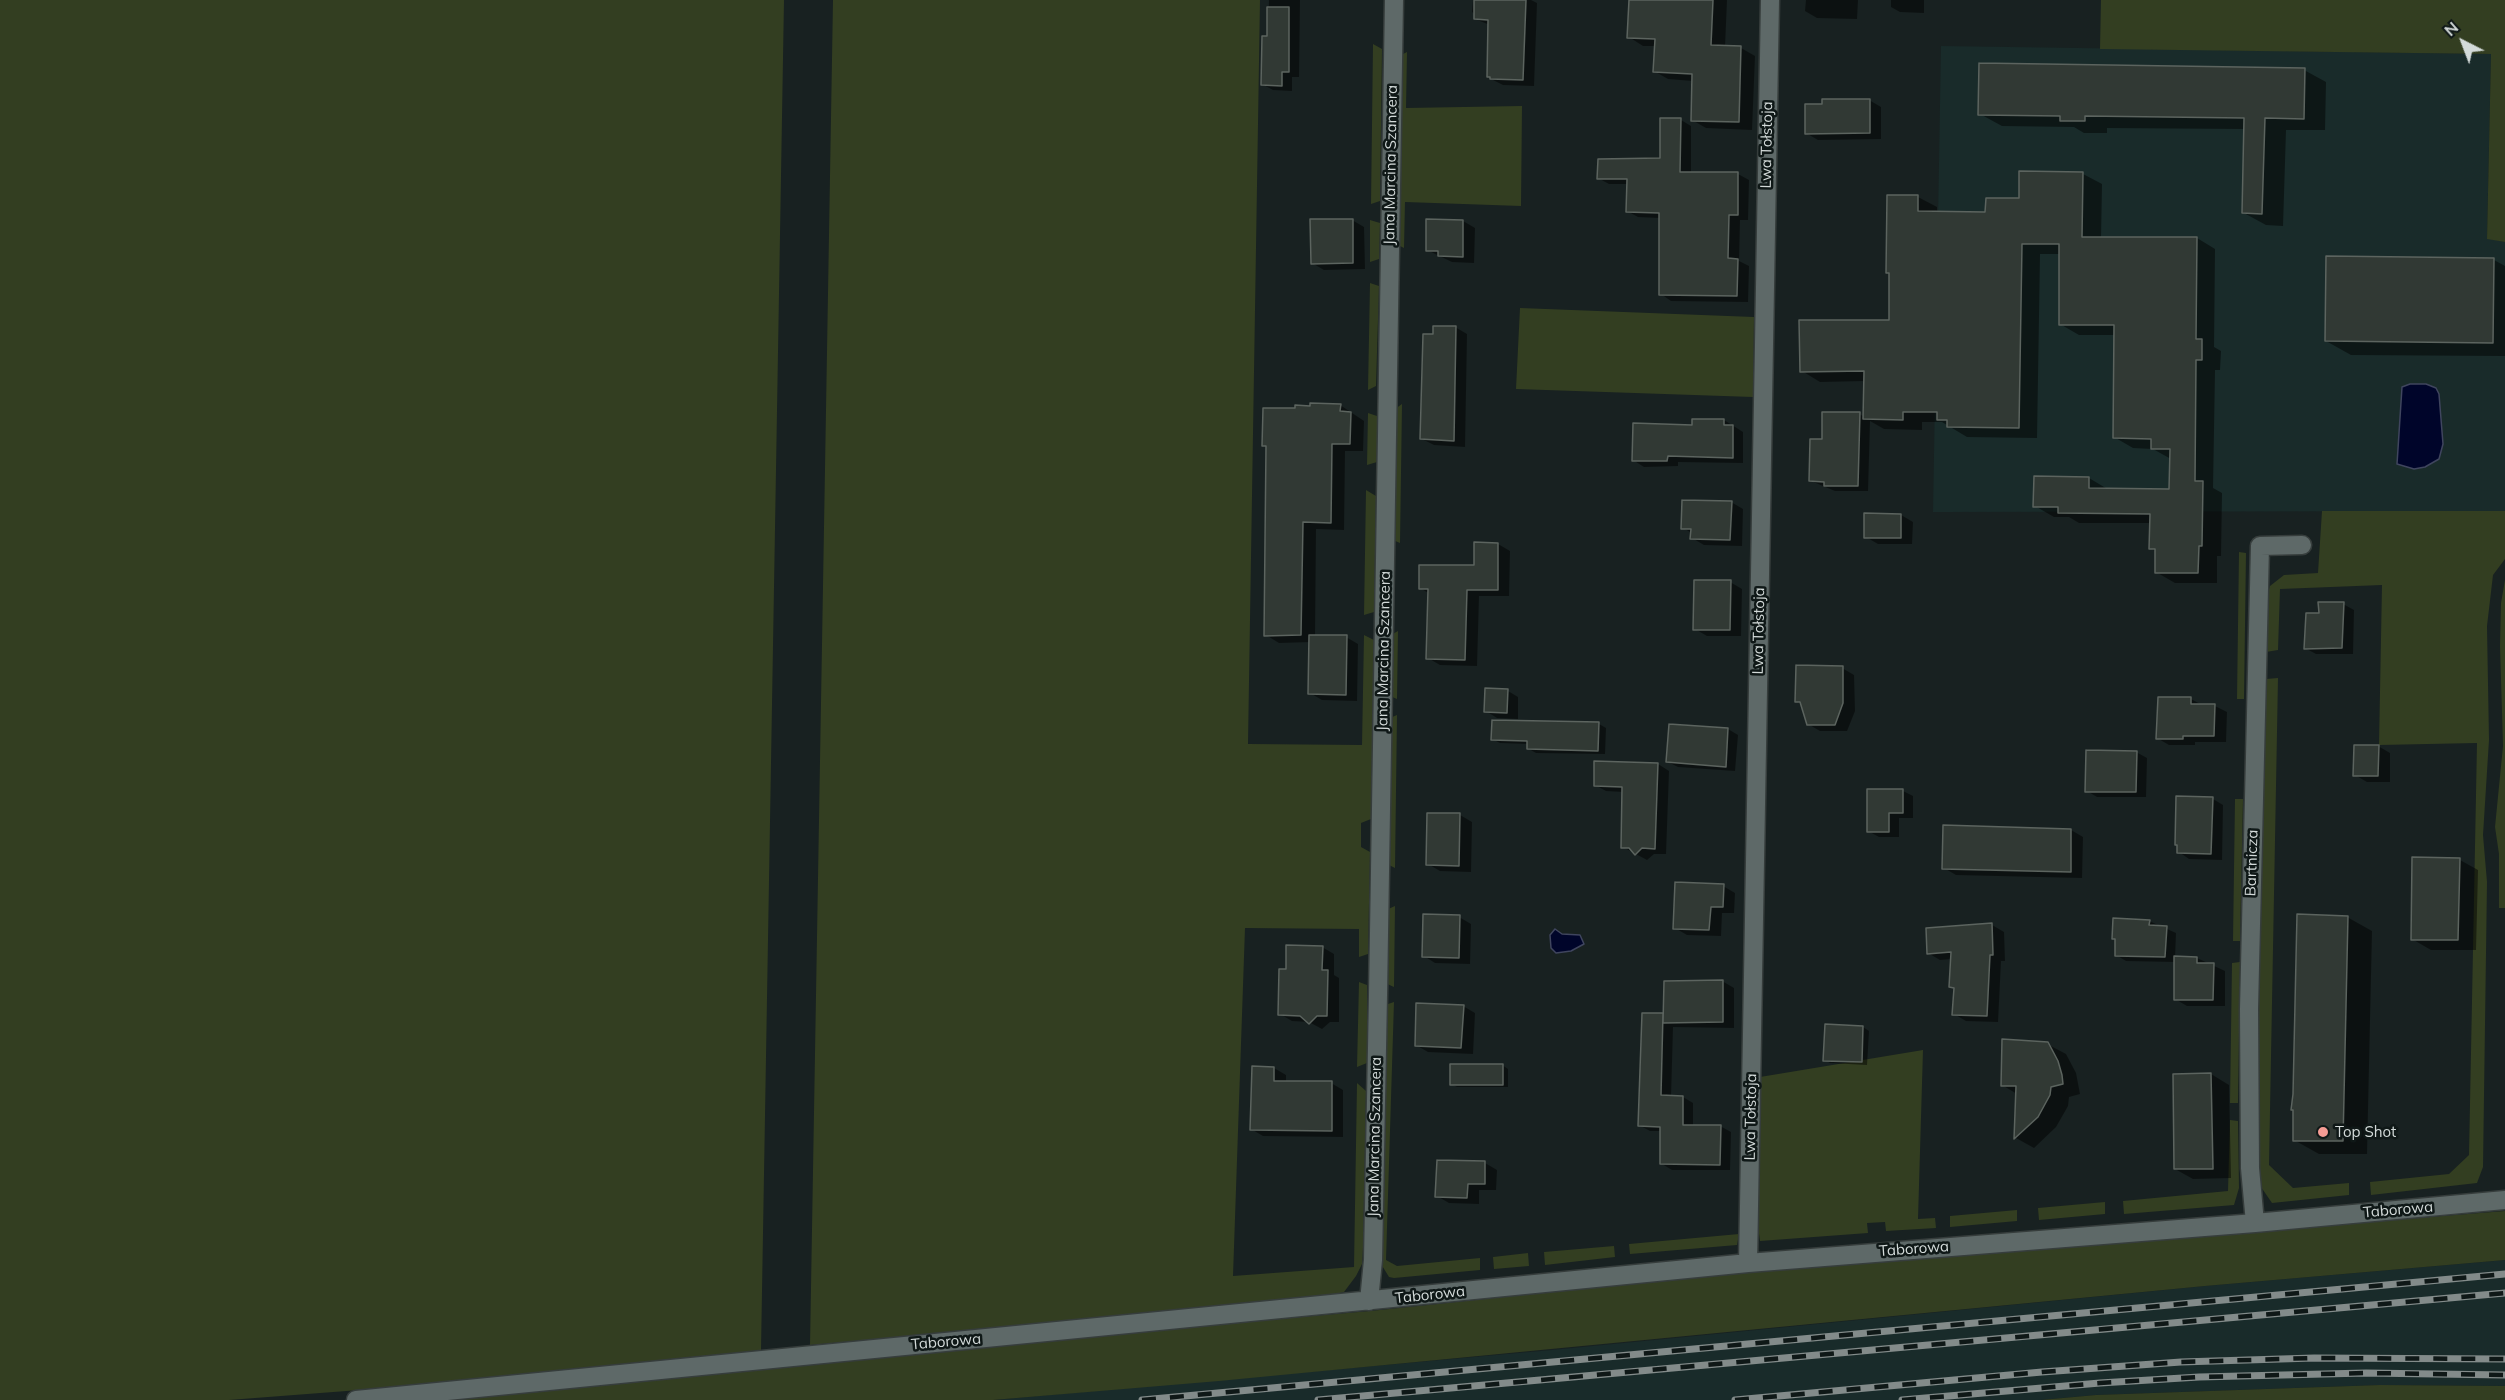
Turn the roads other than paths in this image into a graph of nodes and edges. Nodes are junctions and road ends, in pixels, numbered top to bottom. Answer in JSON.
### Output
{"nodes":[{"id":1,"x":1394,"y":0,"type":"edge"},
{"id":2,"x":1770,"y":0,"type":"edge"},
{"id":3,"x":2302,"y":545,"type":"dead end"},
{"id":4,"x":2505,"y":1200,"type":"edge"},
{"id":5,"x":2255,"y":1223,"type":"junction"},
{"id":6,"x":1748,"y":1263,"type":"junction"},
{"id":7,"x":1369,"y":1301,"type":"junction"},
{"id":8,"x":356,"y":1400,"type":"edge"}],
"edges":[{"from":1,"to":7,"type":"street","name":"Jana Marcina Szancera"},
{"from":2,"to":6,"type":"street","name":"Lwa Tołstoja"},
{"from":3,"to":5,"type":"street","name":"Bartnicza"},
{"from":4,"to":5,"type":"street","name":"Taborowa"},
{"from":5,"to":6,"type":"street","name":"Taborowa"},
{"from":6,"to":7,"type":"street","name":"Taborowa"},
{"from":7,"to":8,"type":"street","name":"Taborowa"}]}
